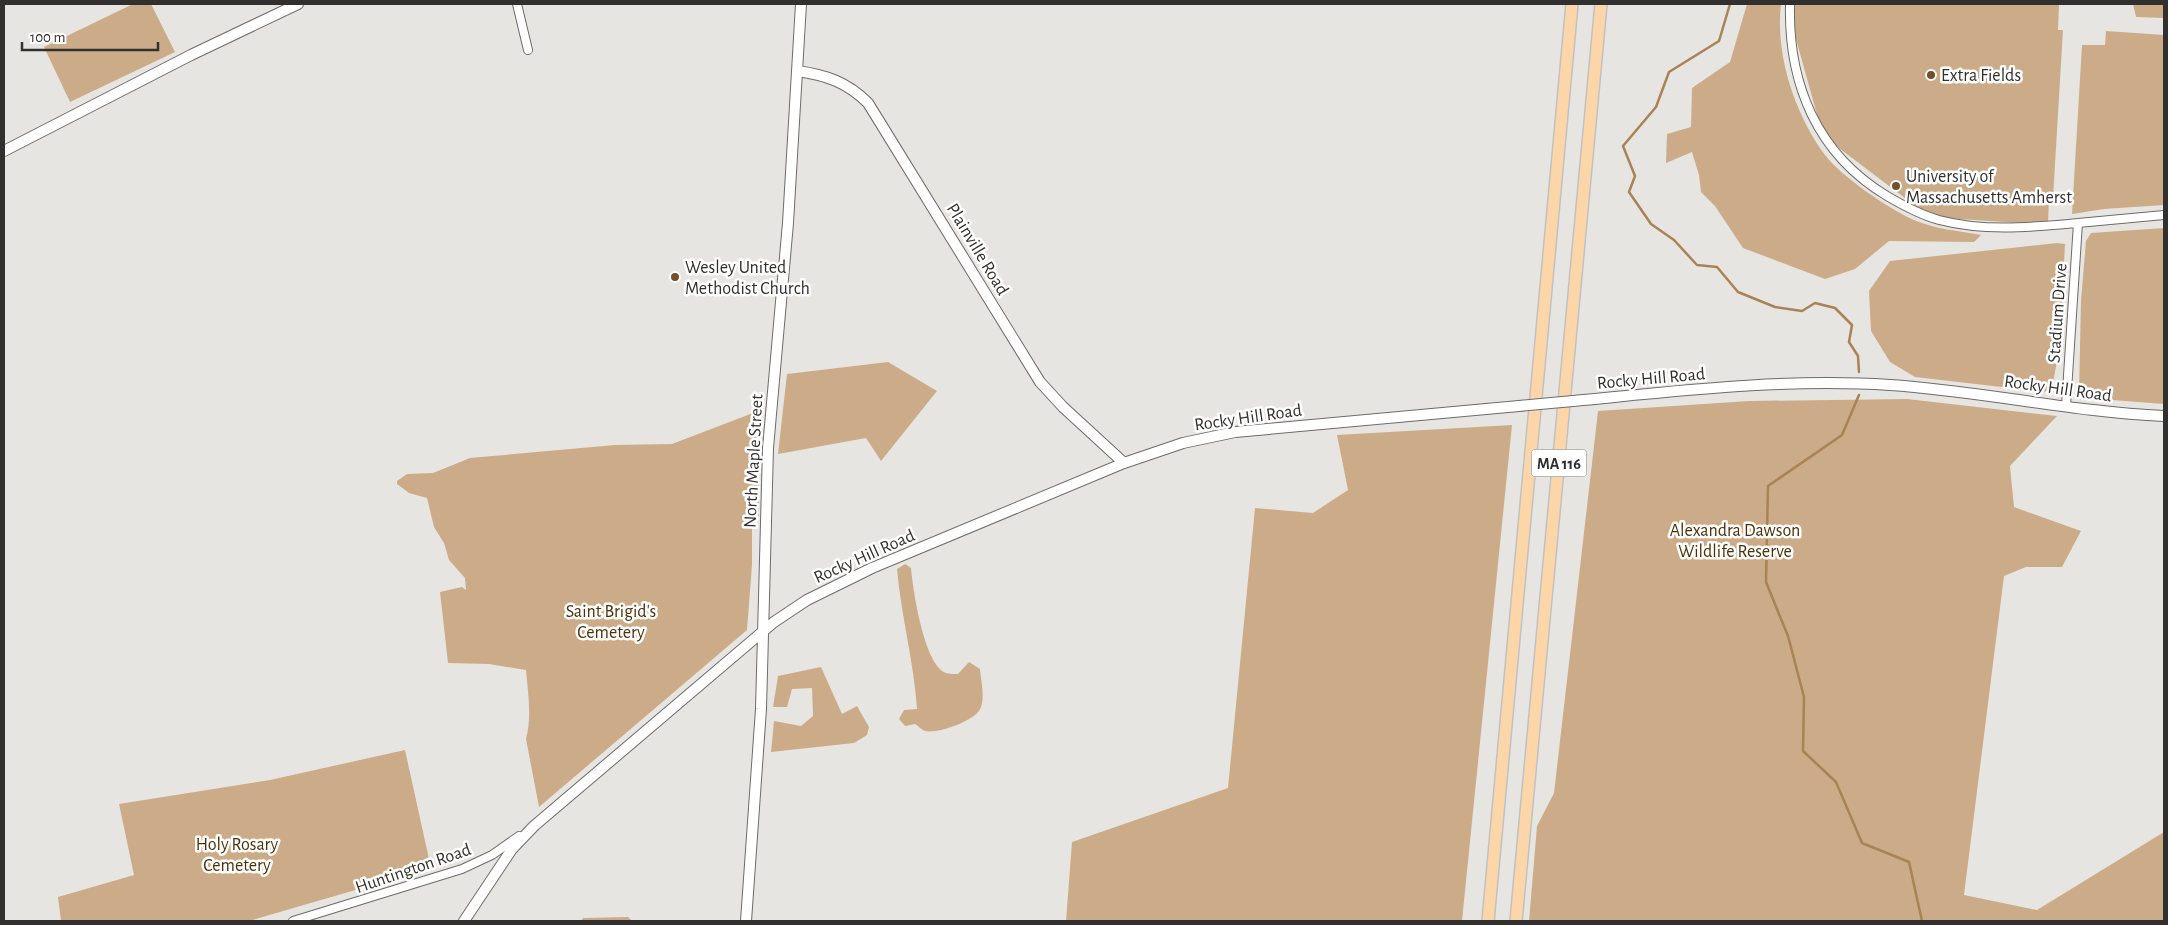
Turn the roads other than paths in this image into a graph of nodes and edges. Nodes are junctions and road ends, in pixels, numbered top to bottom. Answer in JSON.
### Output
{"nodes":[{"id":1,"x":298,"y":4,"type":"edge"},
{"id":2,"x":517,"y":4,"type":"edge"},
{"id":3,"x":801,"y":4,"type":"edge"},
{"id":4,"x":1572,"y":4,"type":"edge"},
{"id":5,"x":1601,"y":4,"type":"edge"},
{"id":6,"x":1790,"y":4,"type":"edge"},
{"id":7,"x":528,"y":50,"type":"dead end"},
{"id":8,"x":797,"y":71,"type":"junction"},
{"id":9,"x":4,"y":151,"type":"edge"},
{"id":10,"x":2164,"y":215,"type":"edge"},
{"id":11,"x":2078,"y":223,"type":"junction"},
{"id":12,"x":2066,"y":406,"type":"junction"},
{"id":13,"x":2164,"y":416,"type":"edge"},
{"id":14,"x":1124,"y":463,"type":"junction"},
{"id":15,"x":764,"y":630,"type":"junction"},
{"id":16,"x":534,"y":826,"type":"junction"},
{"id":17,"x":293,"y":921,"type":"edge"},
{"id":18,"x":464,"y":921,"type":"edge"},
{"id":19,"x":746,"y":921,"type":"edge"},
{"id":20,"x":1488,"y":921,"type":"edge"},
{"id":21,"x":1516,"y":921,"type":"edge"}],
"edges":[{"from":1,"to":9,"type":"main road"},
{"from":2,"to":7,"type":"street"},
{"from":3,"to":8,"type":"main road","name":"North Maple Street"},
{"from":4,"to":20,"type":"main road","number":"MA 116"},
{"from":5,"to":21,"type":"main road","number":"MA 116"},
{"from":6,"to":11,"type":"street"},
{"from":8,"to":14,"type":"main road","name":"Plainville Road"},
{"from":8,"to":15,"type":"main road","name":"North Maple Street"},
{"from":10,"to":11,"type":"street"},
{"from":11,"to":12,"type":"street","name":"Stadium Drive"},
{"from":12,"to":13,"type":"main road","name":"Rocky Hill Road"},
{"from":12,"to":14,"type":"main road","name":"Rocky Hill Road","bridge":true},
{"from":14,"to":15,"type":"main road","name":"Rocky Hill Road"},
{"from":15,"to":16,"type":"main road","name":"Rocky Hill Road"},
{"from":15,"to":19,"type":"main road","name":"North Maple Street"},
{"from":16,"to":17,"type":"street","name":"Huntington Road"},
{"from":16,"to":18,"type":"main road","name":"Rocky Hill Road"}]}
